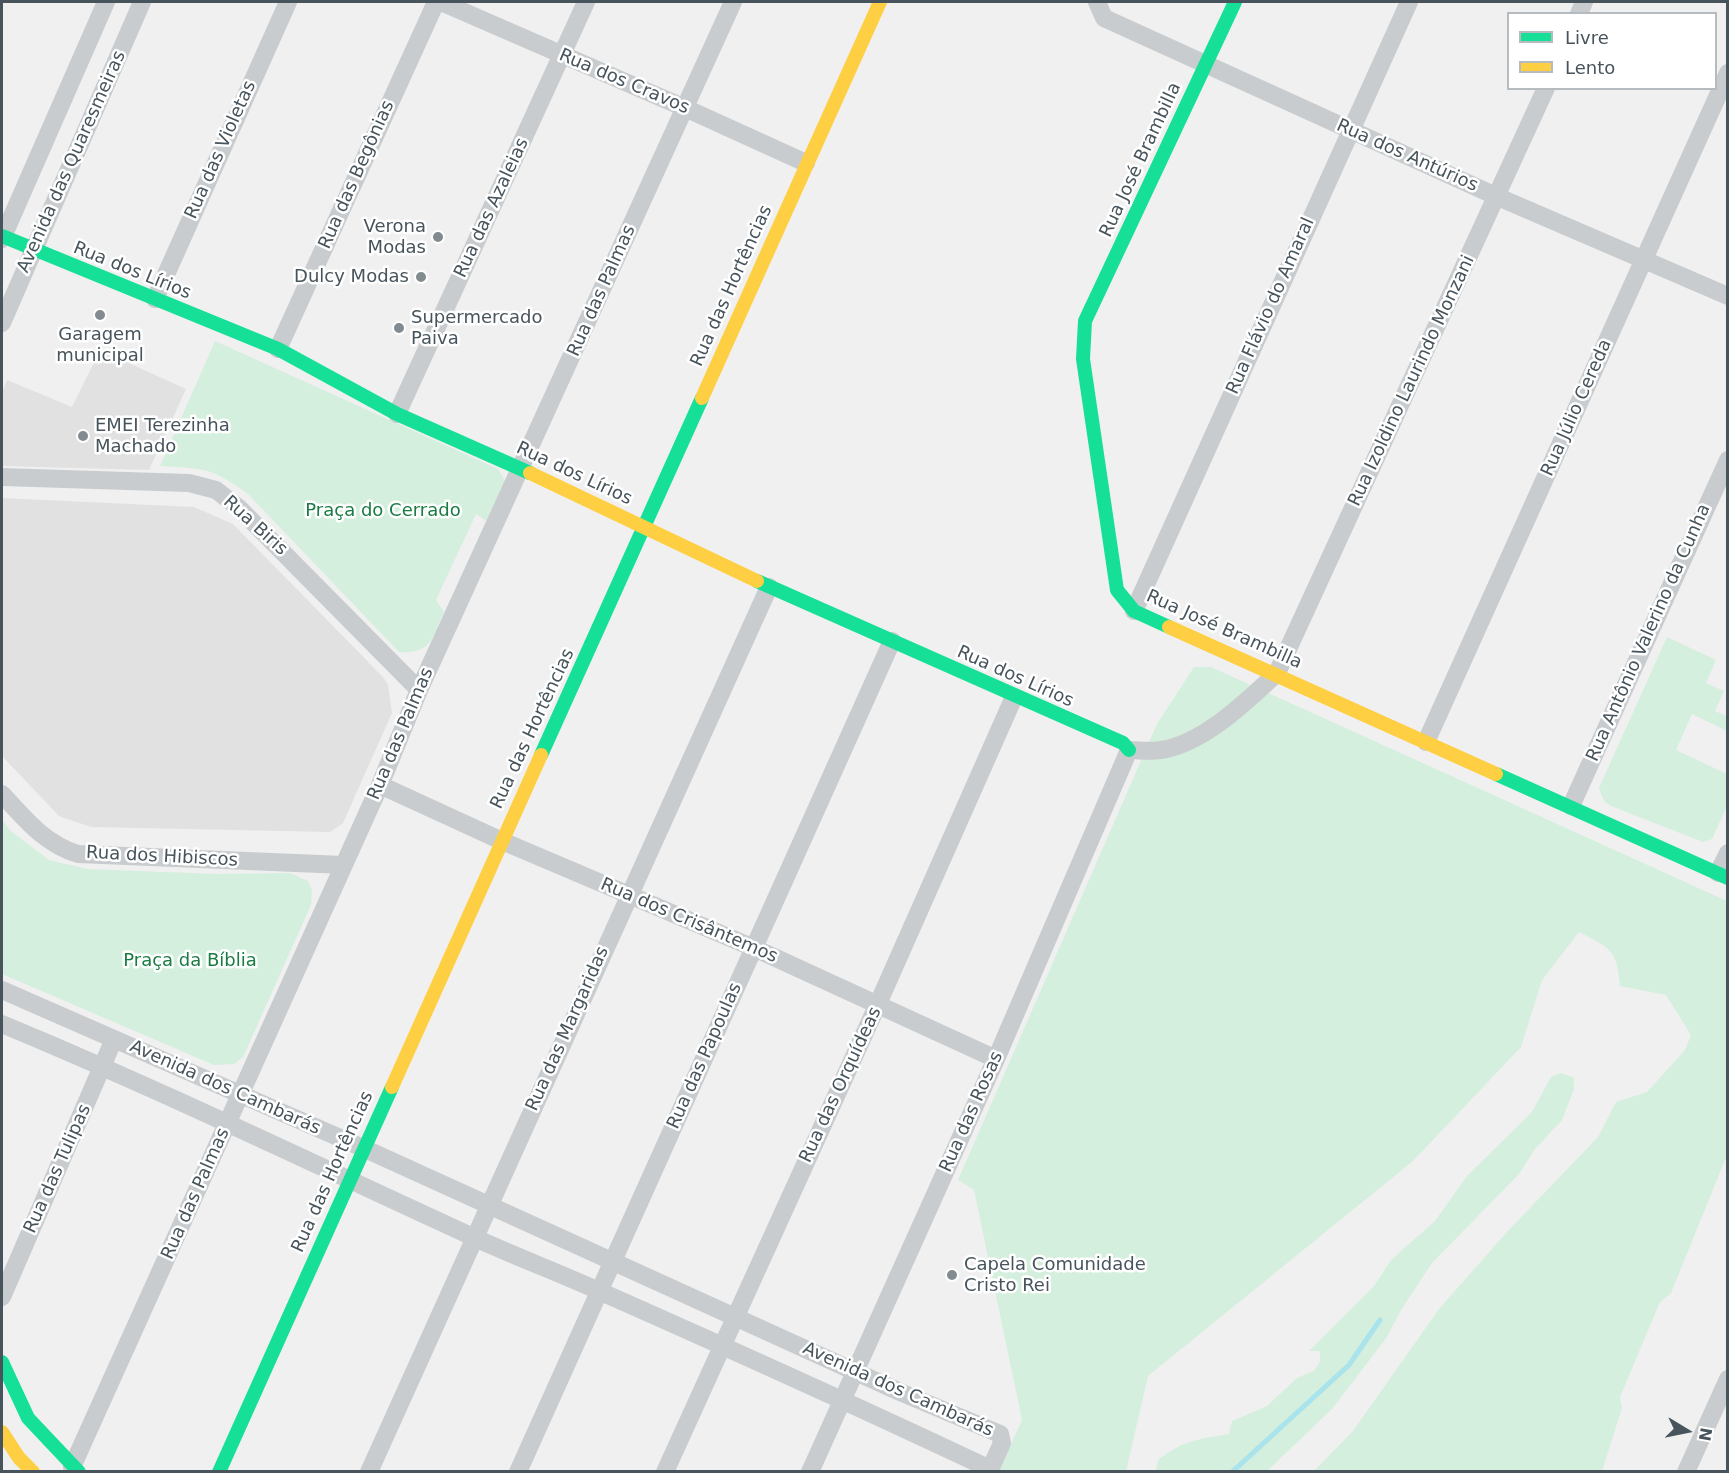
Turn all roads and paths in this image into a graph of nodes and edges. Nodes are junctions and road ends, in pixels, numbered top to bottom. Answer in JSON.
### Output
{"nodes":[{"id":1,"x":106,"y":2,"type":"edge"},
{"id":2,"x":142,"y":2,"type":"edge"},
{"id":3,"x":288,"y":2,"type":"edge"},
{"id":4,"x":436,"y":2,"type":"edge"},
{"id":5,"x":441,"y":2,"type":"edge"},
{"id":6,"x":586,"y":2,"type":"edge"},
{"id":7,"x":733,"y":2,"type":"edge"},
{"id":8,"x":880,"y":2,"type":"edge"},
{"id":9,"x":1097,"y":2,"type":"edge"},
{"id":10,"x":1235,"y":2,"type":"edge"},
{"id":11,"x":1409,"y":2,"type":"edge"},
{"id":12,"x":562,"y":56,"type":"junction"},
{"id":13,"x":1206,"y":65,"type":"junction"},
{"id":14,"x":1728,"y":73,"type":"edge"},
{"id":15,"x":1545,"y":90,"type":"edge"},
{"id":16,"x":685,"y":108,"type":"junction"},
{"id":17,"x":1350,"y":131,"type":"junction"},
{"id":18,"x":806,"y":164,"type":"junction"},
{"id":19,"x":1498,"y":197,"type":"junction"},
{"id":20,"x":2,"y":237,"type":"edge"},
{"id":21,"x":33,"y":250,"type":"junction"},
{"id":22,"x":1644,"y":259,"type":"junction"},
{"id":23,"x":1728,"y":296,"type":"edge"},
{"id":24,"x":155,"y":299,"type":"junction"},
{"id":25,"x":2,"y":323,"type":"edge"},
{"id":26,"x":278,"y":349,"type":"junction"},
{"id":27,"x":397,"y":414,"type":"junction"},
{"id":28,"x":1728,"y":460,"type":"edge"},
{"id":29,"x":522,"y":469,"type":"junction"},
{"id":30,"x":2,"y":477,"type":"edge"},
{"id":31,"x":646,"y":527,"type":"junction"},
{"id":32,"x":769,"y":587,"type":"junction"},
{"id":33,"x":1134,"y":611,"type":"junction"},
{"id":34,"x":892,"y":641,"type":"junction"},
{"id":35,"x":1276,"y":673,"type":"junction"},
{"id":36,"x":419,"y":690,"type":"junction"},
{"id":37,"x":1014,"y":697,"type":"junction"},
{"id":38,"x":1426,"y":742,"type":"junction"},
{"id":39,"x":1129,"y":750,"type":"junction"},
{"id":40,"x":380,"y":785,"type":"junction"},
{"id":41,"x":2,"y":794,"type":"edge"},
{"id":42,"x":1571,"y":806,"type":"junction"},
{"id":43,"x":501,"y":841,"type":"junction"},
{"id":44,"x":1728,"y":853,"type":"edge"},
{"id":45,"x":344,"y":865,"type":"junction"},
{"id":46,"x":1723,"y":875,"type":"edge"},
{"id":47,"x":628,"y":895,"type":"junction"},
{"id":48,"x":754,"y":948,"type":"junction"},
{"id":49,"x":2,"y":990,"type":"edge"},
{"id":50,"x":877,"y":1006,"type":"junction"},
{"id":51,"x":2,"y":1024,"type":"edge"},
{"id":52,"x":114,"y":1039,"type":"junction"},
{"id":53,"x":996,"y":1059,"type":"junction"},
{"id":54,"x":103,"y":1066,"type":"junction"},
{"id":55,"x":240,"y":1095,"type":"junction"},
{"id":56,"x":228,"y":1125,"type":"junction"},
{"id":57,"x":363,"y":1148,"type":"junction"},
{"id":58,"x":350,"y":1178,"type":"junction"},
{"id":59,"x":489,"y":1206,"type":"junction"},
{"id":60,"x":475,"y":1238,"type":"junction"},
{"id":61,"x":612,"y":1260,"type":"junction"},
{"id":62,"x":598,"y":1291,"type":"junction"},
{"id":63,"x":2,"y":1298,"type":"edge"},
{"id":64,"x":735,"y":1317,"type":"junction"},
{"id":65,"x":721,"y":1347,"type":"junction"},
{"id":66,"x":2,"y":1362,"type":"edge"},
{"id":67,"x":856,"y":1371,"type":"junction"},
{"id":68,"x":1728,"y":1379,"type":"edge"},
{"id":69,"x":842,"y":1401,"type":"junction"},
{"id":70,"x":2,"y":1432,"type":"edge"},
{"id":71,"x":959,"y":1464,"type":"edge"},
{"id":72,"x":75,"y":1469,"type":"edge"},
{"id":73,"x":990,"y":1470,"type":"edge"},
{"id":74,"x":33,"y":1472,"type":"edge"},
{"id":75,"x":219,"y":1472,"type":"edge"},
{"id":76,"x":369,"y":1472,"type":"edge"},
{"id":77,"x":518,"y":1472,"type":"edge"},
{"id":78,"x":665,"y":1472,"type":"edge"},
{"id":79,"x":810,"y":1472,"type":"edge"},
{"id":80,"x":1686,"y":1472,"type":"edge"}],
"edges":[{"from":1,"to":20,"type":"street","name":"Avenida das Quaresmeiras"},
{"from":2,"to":21,"type":"street","name":"Avenida das Quaresmeiras"},
{"from":3,"to":24,"type":"street","name":"Rua das Violetas"},
{"from":4,"to":26,"type":"street","name":"Rua das Begônias"},
{"from":5,"to":12,"type":"street","name":"Rua dos Cravos"},
{"from":6,"to":12,"type":"street","name":"Rua das Azaleias"},
{"from":7,"to":16,"type":"street","name":"Rua das Palmas"},
{"from":8,"to":18,"type":"street","name":"Rua das Hortências"},
{"from":9,"to":13,"type":"street","name":"Rua dos Antúrios"},
{"from":10,"to":13,"type":"street","name":"Rua José Brambilla"},
{"from":11,"to":17,"type":"street","name":"Rua Flávio do Amaral"},
{"from":12,"to":16,"type":"street","name":"Rua dos Cravos"},
{"from":12,"to":27,"type":"street","name":"Rua das Azaleias"},
{"from":13,"to":17,"type":"street","name":"Rua dos Antúrios"},
{"from":13,"to":33,"type":"street","name":"Rua José Brambilla"},
{"from":14,"to":22,"type":"street","name":"Rua Júlio Cereda"},
{"from":15,"to":19,"type":"street","name":"Rua Izoldino Laurindo Monzani"},
{"from":16,"to":18,"type":"street","name":"Rua dos Cravos"},
{"from":16,"to":29,"type":"street","name":"Rua das Palmas"},
{"from":17,"to":19,"type":"street","name":"Rua dos Antúrios"},
{"from":17,"to":33,"type":"street","name":"Rua Flávio do Amaral"},
{"from":18,"to":31,"type":"street","name":"Rua das Hortências"},
{"from":19,"to":22,"type":"street","name":"Rua dos Antúrios"},
{"from":19,"to":35,"type":"street","name":"Rua Izoldino Laurindo Monzani"},
{"from":20,"to":21,"type":"street","name":"Rua dos Lírios"},
{"from":21,"to":24,"type":"street","name":"Rua dos Lírios"},
{"from":21,"to":25,"type":"street","name":"Avenida das Quaresmeiras"},
{"from":22,"to":23,"type":"street","name":"Rua dos Antúrios"},
{"from":22,"to":38,"type":"street","name":"Rua Júlio Cereda"},
{"from":24,"to":26,"type":"street","name":"Rua dos Lírios"},
{"from":26,"to":27,"type":"street","name":"Rua dos Lírios"},
{"from":27,"to":29,"type":"street","name":"Rua dos Lírios"},
{"from":28,"to":42,"type":"street","name":"Rua Antônio Valerino da Cunha"},
{"from":29,"to":31,"type":"street","name":"Rua dos Lírios"},
{"from":29,"to":36,"type":"street","name":"Rua das Palmas"},
{"from":30,"to":36,"type":"street","name":"Rua Biris"},
{"from":31,"to":32,"type":"street","name":"Rua dos Lírios"},
{"from":31,"to":43,"type":"street","name":"Rua das Hortências"},
{"from":32,"to":34,"type":"street","name":"Rua dos Lírios"},
{"from":32,"to":47,"type":"street","name":"Rua das Margaridas"},
{"from":33,"to":35,"type":"street","name":"Rua José Brambilla"},
{"from":34,"to":37,"type":"street","name":"Rua dos Lírios"},
{"from":34,"to":48,"type":"street","name":"Rua das Papoulas"},
{"from":35,"to":38,"type":"street","name":"Rua José Brambilla"},
{"from":35,"to":39,"type":"street"},
{"from":36,"to":40,"type":"street","name":"Rua das Palmas"},
{"from":37,"to":39,"type":"street","name":"Rua dos Lírios"},
{"from":37,"to":50,"type":"street","name":"Rua das Orquídeas"},
{"from":38,"to":42,"type":"street","name":"Rua José Brambilla"},
{"from":39,"to":53,"type":"street","name":"Rua das Rosas"},
{"from":40,"to":43,"type":"street","name":"Rua dos Crisântemos"},
{"from":40,"to":45,"type":"street","name":"Rua das Palmas"},
{"from":41,"to":45,"type":"street","name":"Rua dos Hibiscos"},
{"from":42,"to":46,"type":"street","name":"Rua José Brambilla"},
{"from":43,"to":47,"type":"street","name":"Rua dos Crisântemos"},
{"from":43,"to":57,"type":"street","name":"Rua das Hortências"},
{"from":44,"to":46,"type":"street"},
{"from":45,"to":55,"type":"street","name":"Rua das Palmas"},
{"from":47,"to":48,"type":"street","name":"Rua dos Crisântemos"},
{"from":47,"to":59,"type":"street","name":"Rua das Margaridas"},
{"from":48,"to":50,"type":"street","name":"Rua dos Crisântemos"},
{"from":48,"to":61,"type":"street","name":"Rua das Papoulas"},
{"from":49,"to":52,"type":"street","name":"Avenida dos Cambarás"},
{"from":50,"to":53,"type":"street","name":"Rua dos Crisântemos"},
{"from":50,"to":64,"type":"street","name":"Rua das Orquídeas"},
{"from":51,"to":54,"type":"street","name":"Avenida dos Cambarás"},
{"from":52,"to":54,"type":"street","name":"Rua das Tulipas"},
{"from":52,"to":55,"type":"street","name":"Avenida dos Cambarás"},
{"from":53,"to":67,"type":"street","name":"Rua das Rosas"},
{"from":54,"to":56,"type":"street","name":"Avenida dos Cambarás"},
{"from":54,"to":63,"type":"street","name":"Rua das Tulipas"},
{"from":55,"to":56,"type":"street","name":"Rua das Palmas"},
{"from":55,"to":57,"type":"street","name":"Avenida dos Cambarás"},
{"from":56,"to":58,"type":"street","name":"Avenida dos Cambarás"},
{"from":56,"to":72,"type":"street","name":"Rua das Palmas"},
{"from":57,"to":58,"type":"street","name":"Rua das Hortências"},
{"from":57,"to":59,"type":"street","name":"Avenida dos Cambarás"},
{"from":58,"to":60,"type":"street","name":"Avenida dos Cambarás"},
{"from":58,"to":75,"type":"street","name":"Rua das Hortências"},
{"from":59,"to":60,"type":"street","name":"Rua das Margaridas"},
{"from":59,"to":61,"type":"street","name":"Avenida dos Cambarás"},
{"from":60,"to":62,"type":"street","name":"Avenida dos Cambarás"},
{"from":60,"to":76,"type":"street","name":"Rua das Margaridas"},
{"from":61,"to":62,"type":"street","name":"Rua das Papoulas"},
{"from":61,"to":64,"type":"street","name":"Avenida dos Cambarás"},
{"from":62,"to":65,"type":"street","name":"Avenida dos Cambarás"},
{"from":62,"to":77,"type":"street","name":"Rua das Papoulas"},
{"from":64,"to":65,"type":"street","name":"Rua das Orquídeas"},
{"from":64,"to":67,"type":"street","name":"Avenida dos Cambarás"},
{"from":65,"to":69,"type":"street","name":"Avenida dos Cambarás"},
{"from":65,"to":78,"type":"street","name":"Rua das Orquídeas"},
{"from":66,"to":72,"type":"street"},
{"from":67,"to":69,"type":"street","name":"Rua das Rosas"},
{"from":67,"to":73,"type":"street","name":"Avenida dos Cambarás"},
{"from":68,"to":80,"type":"street"},
{"from":69,"to":71,"type":"street","name":"Avenida dos Cambarás"},
{"from":69,"to":79,"type":"street","name":"Rua das Rosas"},
{"from":70,"to":74,"type":"street"},
{"from":71,"to":73,"type":"street","name":"Avenida dos Cambarás"}]}
